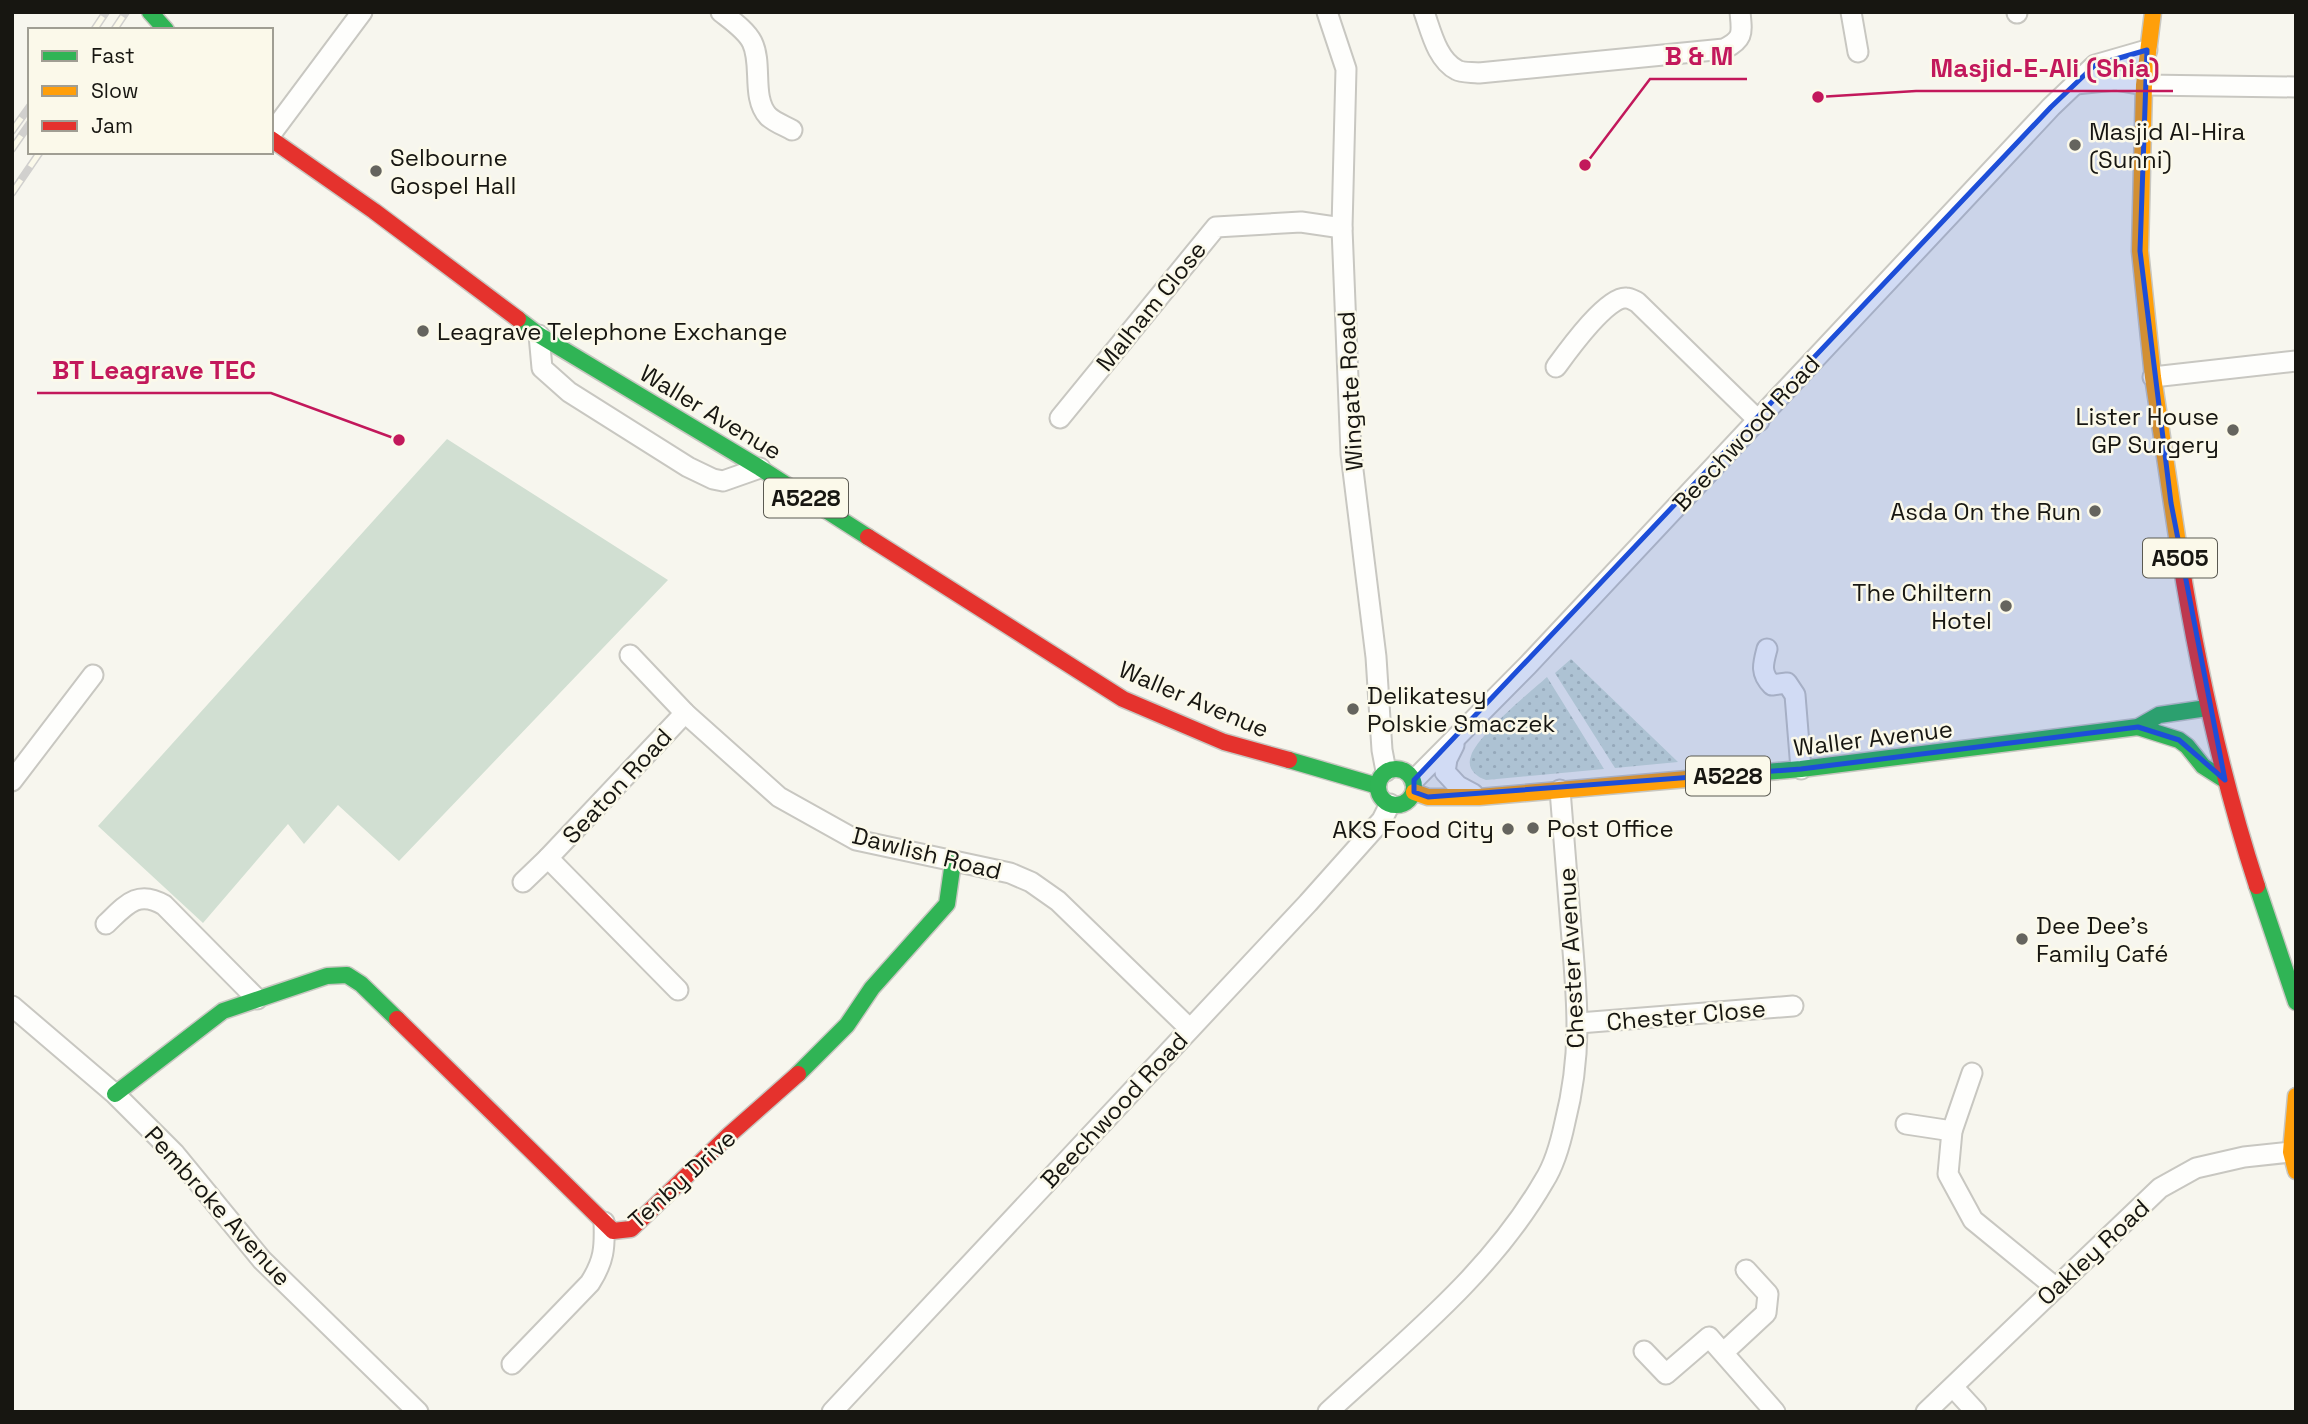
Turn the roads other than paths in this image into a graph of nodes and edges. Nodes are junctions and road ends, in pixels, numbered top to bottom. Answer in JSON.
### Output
{"nodes":[{"id":1,"x":362,"y":12,"type":"edge"},
{"id":2,"x":721,"y":12,"type":"edge"},
{"id":3,"x":1326,"y":12,"type":"edge"},
{"id":4,"x":1424,"y":12,"type":"edge"},
{"id":5,"x":1740,"y":12,"type":"edge"},
{"id":6,"x":1851,"y":12,"type":"edge"},
{"id":7,"x":2153,"y":12,"type":"edge"},
{"id":8,"x":2147,"y":50,"type":"junction"},
{"id":9,"x":1858,"y":52,"type":"dead end"},
{"id":10,"x":2076,"y":84,"type":"junction"},
{"id":11,"x":2144,"y":86,"type":"junction"},
{"id":12,"x":2296,"y":87,"type":"edge"},
{"id":13,"x":792,"y":130,"type":"dead end"},
{"id":14,"x":273,"y":134,"type":"edge"},
{"id":15,"x":273,"y":138,"type":"edge"},
{"id":16,"x":1342,"y":228,"type":"junction"},
{"id":17,"x":540,"y":335,"type":"junction"},
{"id":18,"x":2296,"y":361,"type":"edge"},
{"id":19,"x":1556,"y":367,"type":"dead end"},
{"id":20,"x":2153,"y":377,"type":"junction"},
{"id":21,"x":1060,"y":418,"type":"dead end"},
{"id":22,"x":1759,"y":421,"type":"junction"},
{"id":23,"x":760,"y":468,"type":"junction"},
{"id":24,"x":1767,"y":649,"type":"dead end"},
{"id":25,"x":630,"y":655,"type":"dead end"},
{"id":26,"x":93,"y":675,"type":"dead end"},
{"id":27,"x":2207,"y":708,"type":"junction"},
{"id":28,"x":685,"y":713,"type":"junction"},
{"id":29,"x":2138,"y":727,"type":"junction"},
{"id":30,"x":1458,"y":738,"type":"junction"},
{"id":31,"x":1801,"y":769,"type":"junction"},
{"id":32,"x":1382,"y":779,"type":"junction"},
{"id":33,"x":2224,"y":780,"type":"junction"},
{"id":34,"x":12,"y":781,"type":"edge"},
{"id":35,"x":1414,"y":786,"type":"junction"},
{"id":36,"x":1560,"y":790,"type":"junction"},
{"id":37,"x":1479,"y":797,"type":"junction"},
{"id":38,"x":1390,"y":804,"type":"junction"},
{"id":39,"x":548,"y":858,"type":"junction"},
{"id":40,"x":953,"y":862,"type":"junction"},
{"id":41,"x":523,"y":882,"type":"dead end"},
{"id":42,"x":106,"y":924,"type":"dead end"},
{"id":43,"x":678,"y":990,"type":"dead end"},
{"id":44,"x":257,"y":999,"type":"junction"},
{"id":45,"x":2296,"y":1002,"type":"edge"},
{"id":46,"x":12,"y":1006,"type":"edge"},
{"id":47,"x":1793,"y":1006,"type":"dead end"},
{"id":48,"x":1579,"y":1023,"type":"junction"},
{"id":49,"x":1189,"y":1028,"type":"junction"},
{"id":50,"x":1972,"y":1073,"type":"dead end"},
{"id":51,"x":115,"y":1094,"type":"junction"},
{"id":52,"x":2296,"y":1096,"type":"edge"},
{"id":53,"x":1906,"y":1124,"type":"dead end"},
{"id":54,"x":1952,"y":1131,"type":"junction"},
{"id":55,"x":2294,"y":1147,"type":"edge"},
{"id":56,"x":604,"y":1222,"type":"junction"},
{"id":57,"x":1746,"y":1270,"type":"dead end"},
{"id":58,"x":2055,"y":1287,"type":"junction"},
{"id":59,"x":1644,"y":1350,"type":"dead end"},
{"id":60,"x":1724,"y":1352,"type":"junction"},
{"id":61,"x":512,"y":1364,"type":"dead end"},
{"id":62,"x":1953,"y":1387,"type":"junction"},
{"id":63,"x":418,"y":1412,"type":"edge"},
{"id":64,"x":832,"y":1412,"type":"edge"},
{"id":65,"x":1328,"y":1412,"type":"edge"},
{"id":66,"x":1774,"y":1412,"type":"edge"},
{"id":67,"x":1926,"y":1412,"type":"edge"},
{"id":68,"x":1976,"y":1412,"type":"edge"}],
"edges":[{"from":1,"to":14,"type":"street"},
{"from":2,"to":13,"type":"street"},
{"from":3,"to":16,"type":"street","name":"Wingate Road"},
{"from":4,"to":5,"type":"street"},
{"from":6,"to":9,"type":"street"},
{"from":7,"to":8,"type":"main road","number":"A505"},
{"from":8,"to":10,"type":"street","name":"Beechwood Road"},
{"from":8,"to":11,"type":"main road","number":"A505"},
{"from":10,"to":11,"type":"street"},
{"from":10,"to":22,"type":"street","name":"Beechwood Road"},
{"from":11,"to":12,"type":"street"},
{"from":11,"to":20,"type":"main road","number":"A505"},
{"from":15,"to":17,"type":"main road","name":"Waller Avenue","number":"A5228"},
{"from":16,"to":21,"type":"street","name":"Malham Close"},
{"from":16,"to":32,"type":"street","name":"Wingate Road"},
{"from":17,"to":23,"type":"main road","name":"Waller Avenue","number":"A5228"},
{"from":17,"to":23,"type":"street"},
{"from":18,"to":20,"type":"street"},
{"from":19,"to":22,"type":"street"},
{"from":20,"to":27,"type":"main road","number":"A505"},
{"from":22,"to":30,"type":"street","name":"Beechwood Road"},
{"from":23,"to":32,"type":"main road","name":"Waller Avenue","number":"A5228"},
{"from":24,"to":31,"type":"street"},
{"from":25,"to":28,"type":"street","name":"Dawlish Road"},
{"from":26,"to":34,"type":"street"},
{"from":27,"to":29,"type":"main road","name":"Waller Avenue","number":"A5228"},
{"from":27,"to":33,"type":"main road","number":"A505"},
{"from":28,"to":39,"type":"street","name":"Seaton Road"},
{"from":28,"to":40,"type":"street","name":"Dawlish Road"},
{"from":29,"to":31,"type":"main road","name":"Waller Avenue","number":"A5228"},
{"from":29,"to":33,"type":"main road"},
{"from":30,"to":35,"type":"street","name":"Beechwood Road"},
{"from":30,"to":37,"type":"street"},
{"from":31,"to":36,"type":"main road","name":"Waller Avenue","number":"A5228"},
{"from":32,"to":35,"type":"main road","number":"A5228"},
{"from":32,"to":38,"type":"main road"},
{"from":33,"to":45,"type":"main road","number":"A505"},
{"from":35,"to":37,"type":"main road","name":"Waller Avenue","number":"A5228"},
{"from":35,"to":38,"type":"main road"},
{"from":36,"to":37,"type":"main road","name":"Waller Avenue","number":"A5228"},
{"from":36,"to":48,"type":"street","name":"Chester Avenue"},
{"from":38,"to":49,"type":"street","name":"Beechwood Road"},
{"from":39,"to":41,"type":"street","name":"Seaton Road"},
{"from":39,"to":43,"type":"street","name":"Seaton Road"},
{"from":40,"to":49,"type":"street","name":"Dawlish Road"},
{"from":40,"to":56,"type":"main road","name":"Tenby Drive"},
{"from":42,"to":44,"type":"street"},
{"from":44,"to":51,"type":"main road","name":"Tenby Drive"},
{"from":44,"to":56,"type":"main road","name":"Tenby Drive"},
{"from":46,"to":51,"type":"street","name":"Pembroke Avenue"},
{"from":47,"to":48,"type":"street","name":"Chester Close"},
{"from":48,"to":65,"type":"street","name":"Chester Avenue"},
{"from":49,"to":64,"type":"street","name":"Beechwood Road"},
{"from":50,"to":54,"type":"street"},
{"from":51,"to":63,"type":"street","name":"Pembroke Avenue"},
{"from":52,"to":55,"type":"main road"},
{"from":53,"to":54,"type":"street"},
{"from":54,"to":58,"type":"street"},
{"from":55,"to":58,"type":"street","name":"Oakley Road"},
{"from":56,"to":61,"type":"street"},
{"from":57,"to":60,"type":"street"},
{"from":58,"to":62,"type":"street","name":"Oakley Road"},
{"from":59,"to":60,"type":"street"},
{"from":60,"to":66,"type":"street"},
{"from":62,"to":67,"type":"street","name":"Oakley Road"},
{"from":62,"to":68,"type":"street"}]}
